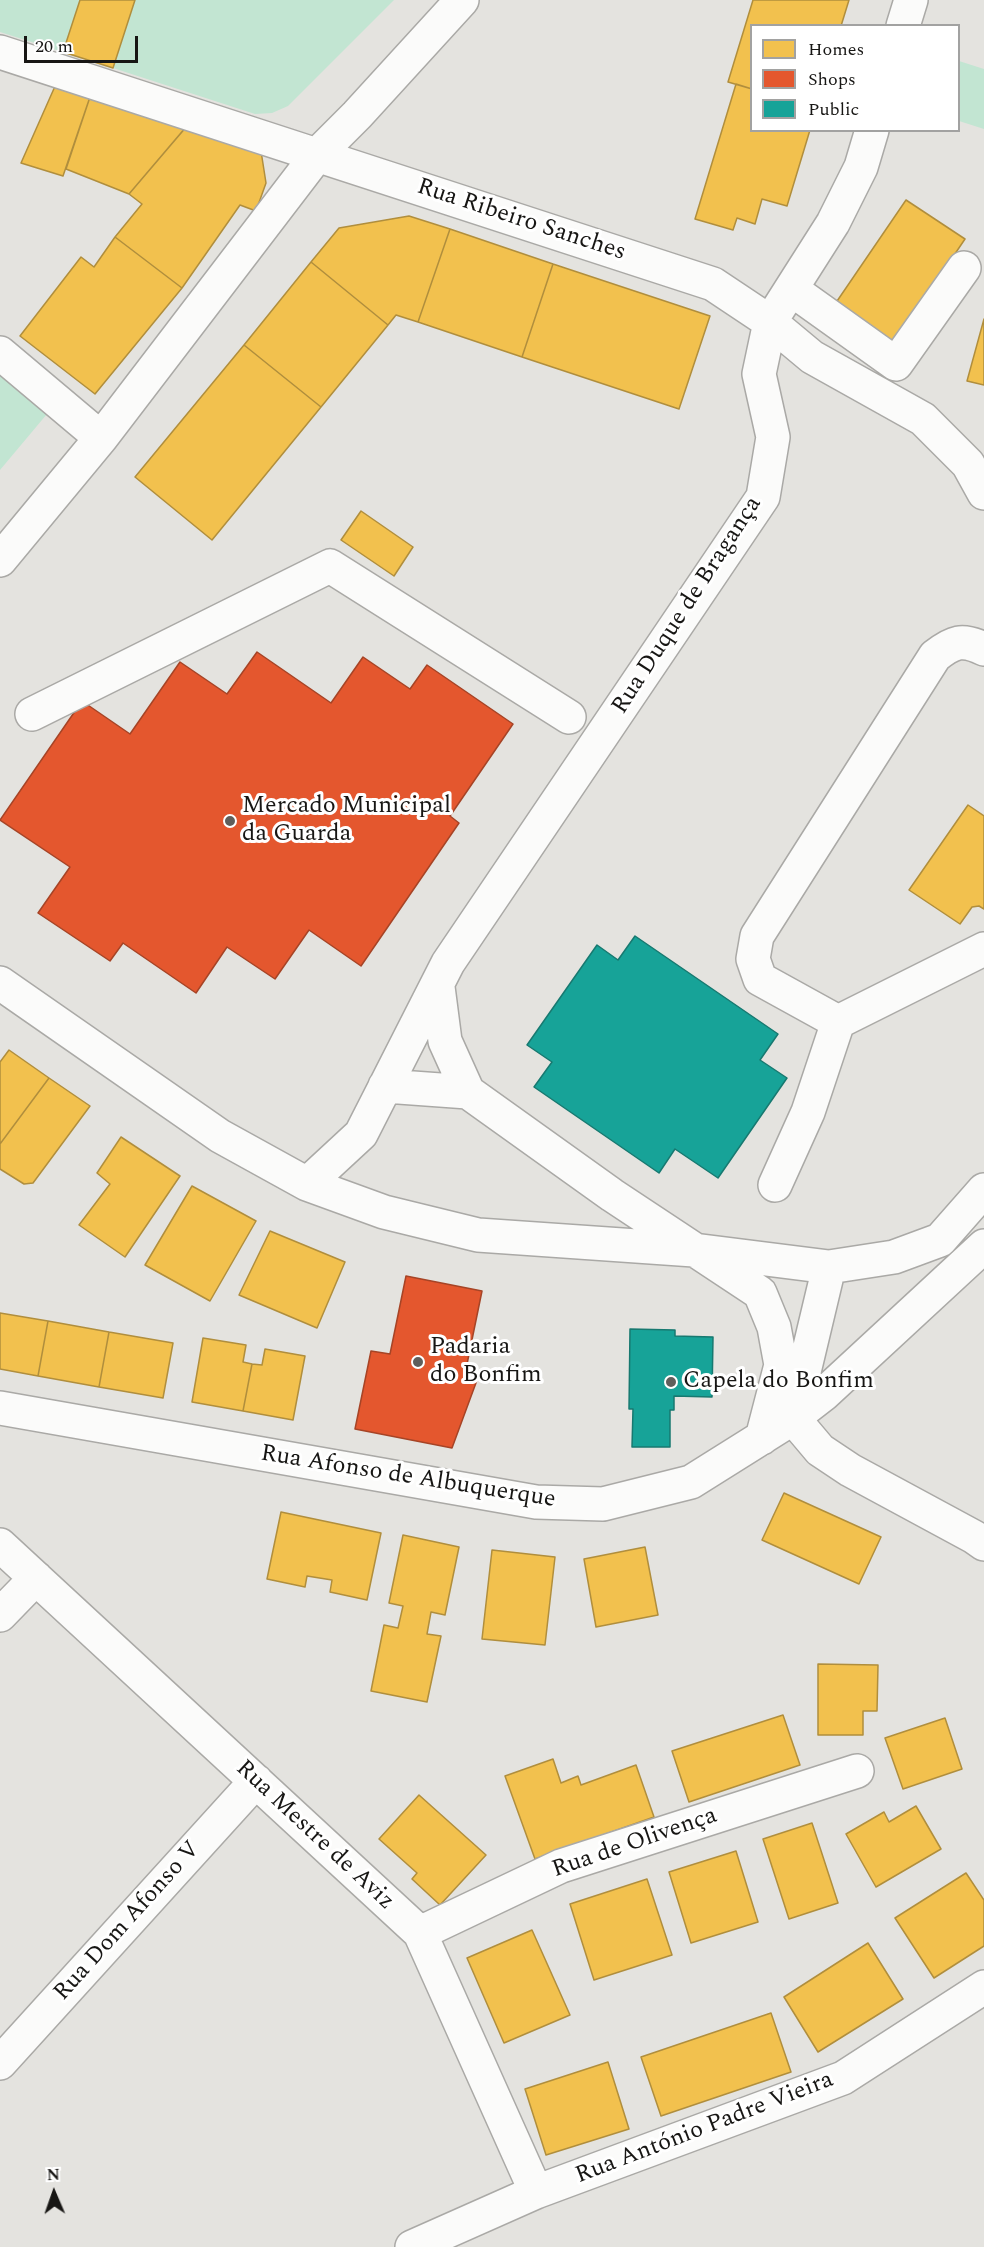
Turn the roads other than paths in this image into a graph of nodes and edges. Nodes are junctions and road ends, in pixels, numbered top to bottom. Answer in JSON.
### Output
{"nodes":[{"id":1,"x":462,"y":0,"type":"edge"},
{"id":2,"x":911,"y":0,"type":"edge"},
{"id":3,"x":904,"y":24,"type":"edge"},
{"id":4,"x":0,"y":52,"type":"edge"},
{"id":5,"x":871,"y":132,"type":"edge"},
{"id":6,"x":318,"y":154,"type":"junction"},
{"id":7,"x":964,"y":268,"type":"dead end"},
{"id":8,"x":791,"y":289,"type":"junction"},
{"id":9,"x":770,"y":322,"type":"junction"},
{"id":10,"x":0,"y":353,"type":"edge"},
{"id":11,"x":101,"y":438,"type":"junction"},
{"id":12,"x":984,"y":493,"type":"edge"},
{"id":13,"x":0,"y":560,"type":"edge"},
{"id":14,"x":984,"y":649,"type":"edge"},
{"id":15,"x":32,"y":714,"type":"dead end"},
{"id":16,"x":569,"y":717,"type":"dead end"},
{"id":17,"x":984,"y":949,"type":"edge"},
{"id":18,"x":0,"y":983,"type":"edge"},
{"id":19,"x":438,"y":987,"type":"junction"},
{"id":20,"x":838,"y":1022,"type":"junction"},
{"id":21,"x":386,"y":1086,"type":"junction"},
{"id":22,"x":468,"y":1092,"type":"junction"},
{"id":23,"x":306,"y":1185,"type":"junction"},
{"id":24,"x":775,"y":1185,"type":"dead end"},
{"id":25,"x":984,"y":1190,"type":"edge"},
{"id":26,"x":984,"y":1246,"type":"edge"},
{"id":27,"x":694,"y":1250,"type":"junction"},
{"id":28,"x":829,"y":1267,"type":"junction"},
{"id":29,"x":0,"y":1408,"type":"edge"},
{"id":30,"x":793,"y":1418,"type":"junction"},
{"id":31,"x":762,"y":1438,"type":"junction"},
{"id":32,"x":0,"y":1545,"type":"edge"},
{"id":33,"x":984,"y":1545,"type":"edge"},
{"id":34,"x":36,"y":1578,"type":"junction"},
{"id":35,"x":0,"y":1615,"type":"edge"},
{"id":36,"x":857,"y":1771,"type":"dead end"},
{"id":37,"x":256,"y":1781,"type":"junction"},
{"id":38,"x":420,"y":1933,"type":"junction"},
{"id":39,"x":984,"y":1987,"type":"edge"},
{"id":40,"x":0,"y":2063,"type":"edge"},
{"id":41,"x":537,"y":2193,"type":"junction"},
{"id":42,"x":412,"y":2247,"type":"edge"}],
"edges":[{"from":1,"to":6,"type":"street"},
{"from":2,"to":3,"type":"street"},
{"from":4,"to":6,"type":"street","name":"Rua Ribeiro Sanches"},
{"from":5,"to":8,"type":"street","name":"Rua Duque de Bragança"},
{"from":6,"to":9,"type":"street","name":"Rua Ribeiro Sanches"},
{"from":6,"to":11,"type":"street"},
{"from":7,"to":8,"type":"street"},
{"from":8,"to":9,"type":"street","name":"Rua Duque de Bragança"},
{"from":9,"to":12,"type":"street","name":"Rua Ribeiro Sanches"},
{"from":9,"to":19,"type":"street","name":"Rua Duque de Bragança"},
{"from":10,"to":11,"type":"street"},
{"from":11,"to":13,"type":"street"},
{"from":14,"to":20,"type":"street"},
{"from":15,"to":16,"type":"street"},
{"from":17,"to":20,"type":"street"},
{"from":18,"to":23,"type":"street"},
{"from":19,"to":21,"type":"street","name":"Rua Duque de Bragança"},
{"from":19,"to":22,"type":"street"},
{"from":20,"to":24,"type":"street"},
{"from":21,"to":22,"type":"street"},
{"from":21,"to":23,"type":"street","name":"Rua Duque de Bragança"},
{"from":22,"to":27,"type":"street"},
{"from":23,"to":27,"type":"street"},
{"from":25,"to":28,"type":"street"},
{"from":26,"to":30,"type":"street","name":"Rua Afonso de Albuquerque"},
{"from":27,"to":28,"type":"street"},
{"from":27,"to":31,"type":"street"},
{"from":28,"to":30,"type":"street"},
{"from":29,"to":31,"type":"street","name":"Rua Afonso de Albuquerque"},
{"from":30,"to":31,"type":"street","name":"Rua Afonso de Albuquerque"},
{"from":30,"to":33,"type":"street"},
{"from":32,"to":34,"type":"street","name":"Rua Mestre de Aviz"},
{"from":34,"to":35,"type":"street"},
{"from":34,"to":37,"type":"street","name":"Rua Mestre de Aviz"},
{"from":36,"to":38,"type":"street","name":"Rua de Olivença"},
{"from":37,"to":38,"type":"street","name":"Rua Mestre de Aviz"},
{"from":37,"to":40,"type":"street","name":"Rua Dom Afonso V"},
{"from":38,"to":41,"type":"street","name":"Rua Mestre de Aviz"},
{"from":39,"to":41,"type":"street","name":"Rua António Padre Vieira"},
{"from":41,"to":42,"type":"street","name":"Rua António Padre Vieira"}]}
